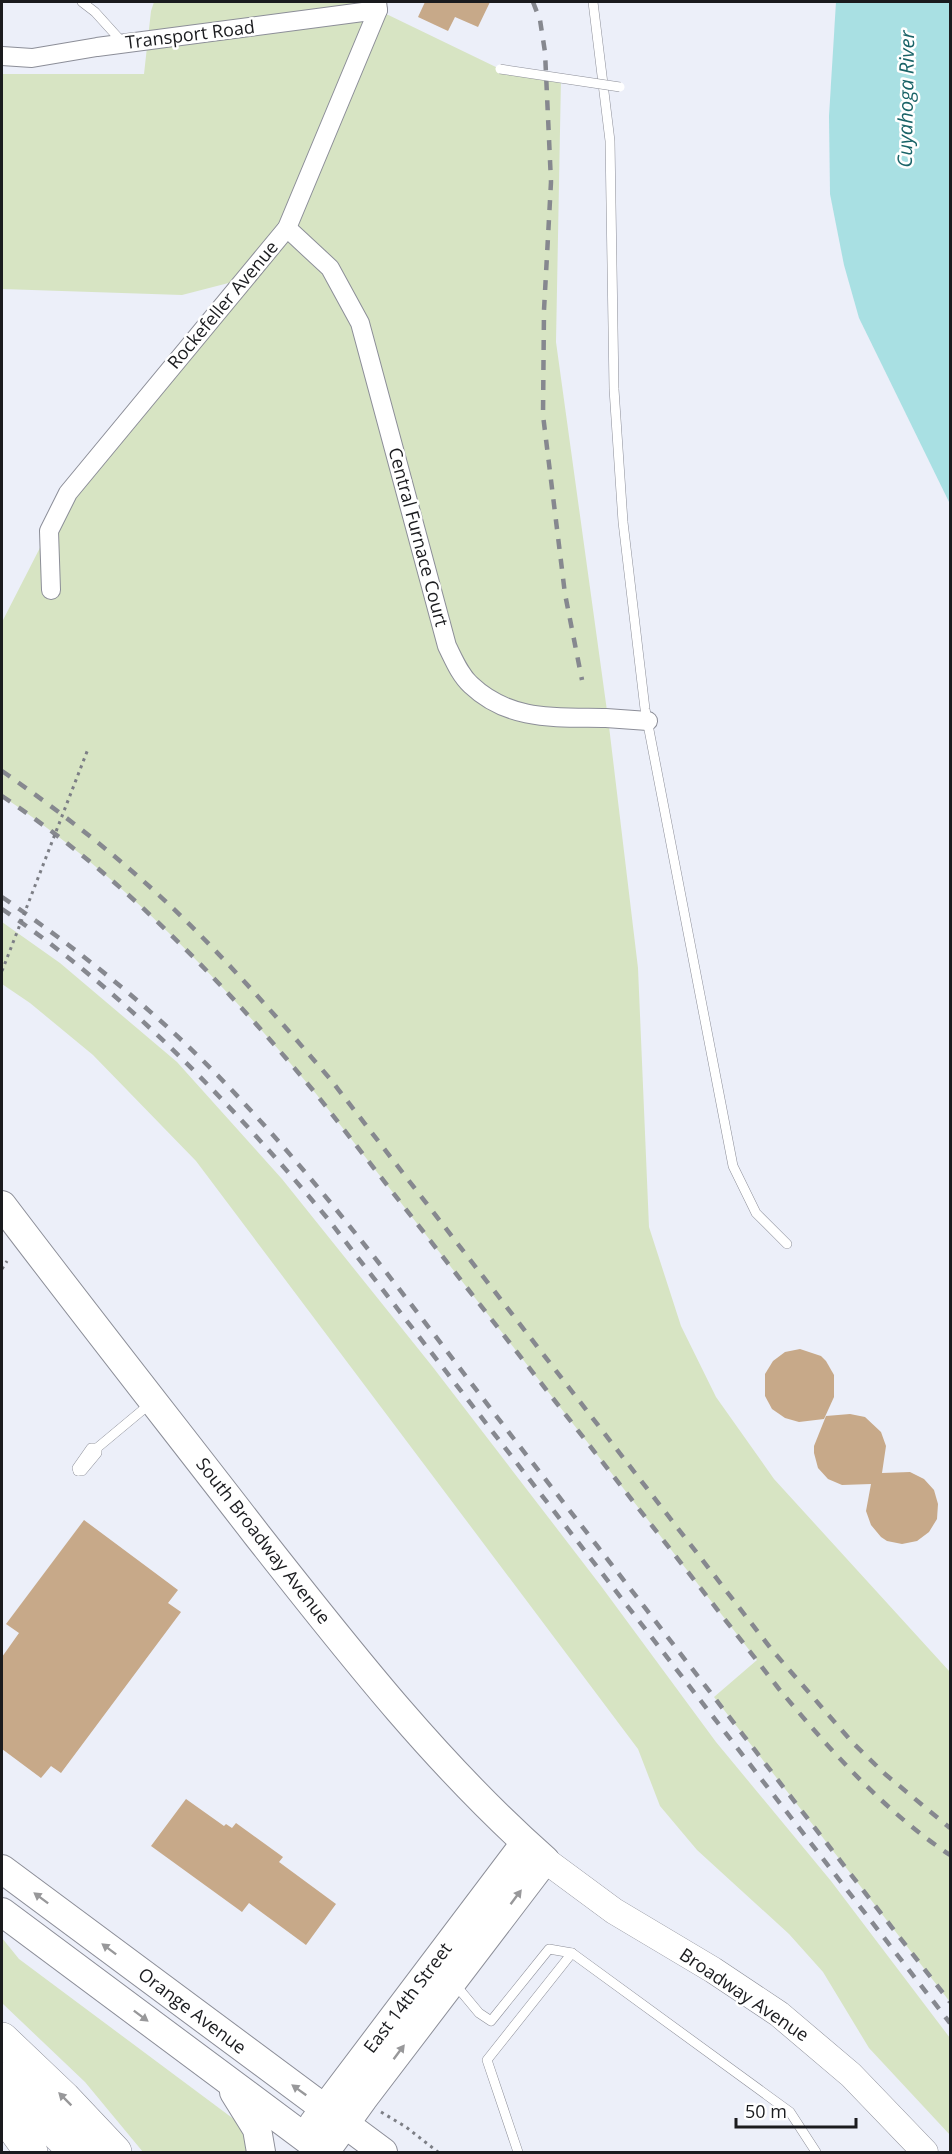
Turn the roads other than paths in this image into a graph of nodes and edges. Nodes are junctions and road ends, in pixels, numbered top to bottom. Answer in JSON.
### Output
{"nodes":[{"id":1,"x":82,"y":2,"type":"edge"},
{"id":2,"x":593,"y":2,"type":"edge"},
{"id":3,"x":377,"y":6,"type":"edge"},
{"id":4,"x":123,"y":44,"type":"junction"},
{"id":5,"x":2,"y":56,"type":"edge"},
{"id":6,"x":500,"y":69,"type":"dead end"},
{"id":7,"x":620,"y":87,"type":"dead end"},
{"id":8,"x":287,"y":228,"type":"junction"},
{"id":9,"x":51,"y":590,"type":"dead end"},
{"id":10,"x":648,"y":721,"type":"junction"},
{"id":11,"x":2,"y":1205,"type":"edge"},
{"id":12,"x":787,"y":1244,"type":"dead end"},
{"id":13,"x":153,"y":1401,"type":"junction"},
{"id":14,"x":97,"y":1448,"type":"dead end"},
{"id":15,"x":535,"y":1852,"type":"junction"},
{"id":16,"x":2,"y":1869,"type":"edge"},
{"id":17,"x":2,"y":1912,"type":"edge"},
{"id":18,"x":572,"y":1953,"type":"junction"},
{"id":19,"x":452,"y":1981,"type":"junction"},
{"id":20,"x":2,"y":2039,"type":"edge"},
{"id":21,"x":2,"y":2079,"type":"edge"},
{"id":22,"x":226,"y":2080,"type":"junction"},
{"id":23,"x":2,"y":2112,"type":"edge"},
{"id":24,"x":335,"y":2117,"type":"junction"},
{"id":25,"x":311,"y":2149,"type":"edge"},
{"id":26,"x":31,"y":2152,"type":"edge"},
{"id":27,"x":75,"y":2152,"type":"edge"},
{"id":28,"x":115,"y":2152,"type":"edge"},
{"id":29,"x":261,"y":2152,"type":"edge"},
{"id":30,"x":383,"y":2152,"type":"edge"},
{"id":31,"x":519,"y":2152,"type":"edge"},
{"id":32,"x":816,"y":2152,"type":"edge"},
{"id":33,"x":925,"y":2152,"type":"edge"}],
"edges":[{"from":1,"to":4,"type":"lane"},
{"from":2,"to":10,"type":"lane"},
{"from":3,"to":4,"type":"street","name":"Transport Road"},
{"from":3,"to":8,"type":"street","name":"Rockefeller Avenue"},
{"from":4,"to":5,"type":"street","name":"Transport Road"},
{"from":6,"to":7,"type":"lane","bridge":true},
{"from":8,"to":9,"type":"street","name":"Rockefeller Avenue"},
{"from":8,"to":10,"type":"street","name":"Central Furnace Court"},
{"from":10,"to":12,"type":"lane"},
{"from":11,"to":13,"type":"main road","name":"South Broadway Avenue"},
{"from":13,"to":14,"type":"lane"},
{"from":13,"to":15,"type":"main road","name":"South Broadway Avenue"},
{"from":19,"to":15,"type":"main road","name":"East 14th Street","one_way":true},
{"from":15,"to":24,"type":"main road","name":"East 14th Street"},
{"from":15,"to":33,"type":"street","name":"Broadway Avenue"},
{"from":24,"to":16,"type":"main road","name":"Orange Avenue","one_way":true},
{"from":17,"to":22,"type":"main road","name":"Orange Avenue","one_way":true},
{"from":18,"to":19,"type":"lane"},
{"from":18,"to":31,"type":"lane"},
{"from":18,"to":32,"type":"lane"},
{"from":24,"to":19,"type":"main road","name":"East 14th Street","one_way":true},
{"from":28,"to":20,"type":"highway","one_way":true},
{"from":21,"to":27,"type":"highway"},
{"from":22,"to":25,"type":"main road","name":"Orange Avenue"},
{"from":22,"to":29,"type":"main road"},
{"from":23,"to":26,"type":"highway"},
{"from":24,"to":25,"type":"main road","name":"East 14th Street"},
{"from":24,"to":30,"type":"main road","name":"Orange Avenue"}]}
